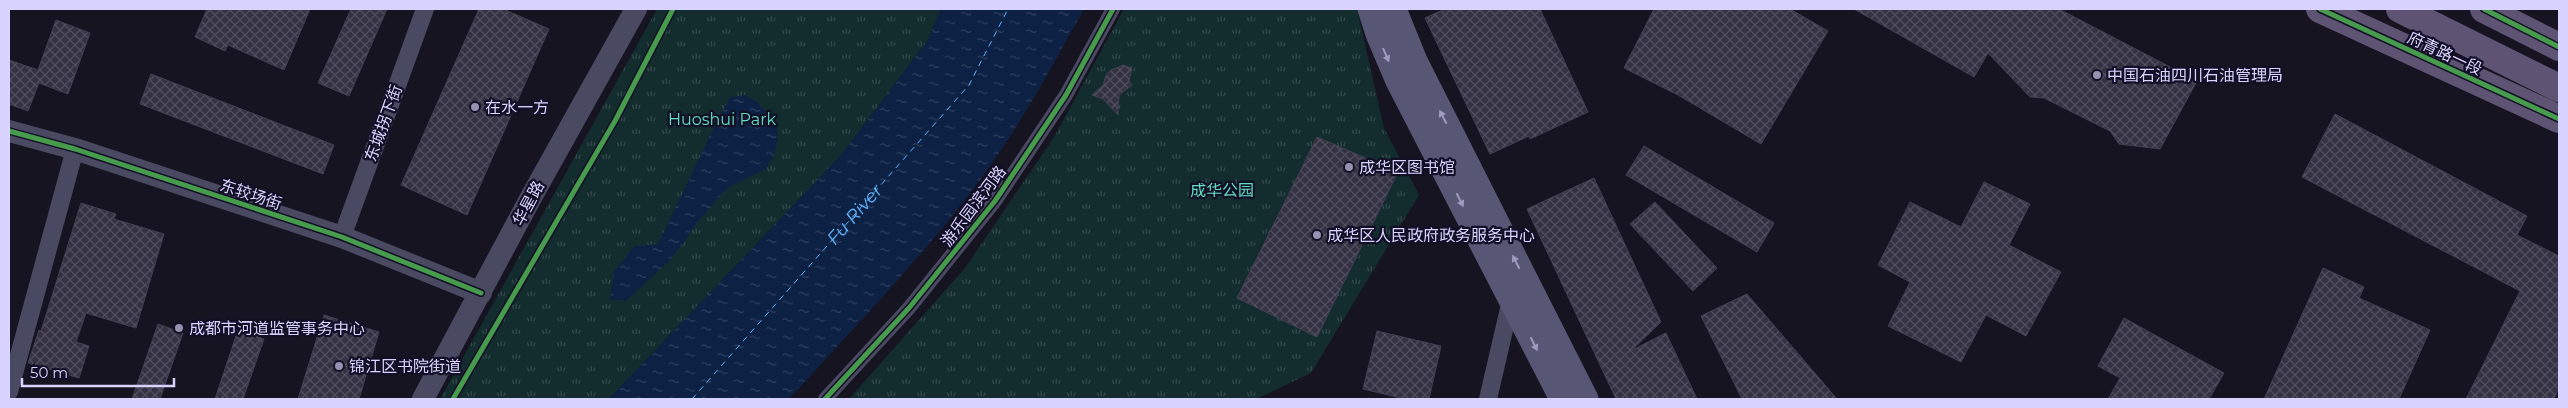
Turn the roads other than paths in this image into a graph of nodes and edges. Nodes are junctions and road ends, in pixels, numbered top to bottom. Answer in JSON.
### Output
{"nodes":[{"id":1,"x":425,"y":9,"type":"edge"},
{"id":2,"x":636,"y":9,"type":"edge"},
{"id":3,"x":1113,"y":9,"type":"edge"},
{"id":4,"x":1370,"y":9,"type":"edge"},
{"id":5,"x":1394,"y":9,"type":"edge"},
{"id":6,"x":2320,"y":9,"type":"edge"},
{"id":7,"x":2400,"y":9,"type":"edge"},
{"id":8,"x":2432,"y":9,"type":"edge"},
{"id":9,"x":2484,"y":9,"type":"edge"},
{"id":10,"x":2559,"y":46,"type":"edge"},
{"id":11,"x":2559,"y":73,"type":"edge"},
{"id":12,"x":2559,"y":88,"type":"edge"},
{"id":13,"x":2559,"y":120,"type":"edge"},
{"id":14,"x":9,"y":131,"type":"edge"},
{"id":15,"x":75,"y":149,"type":"junction"},
{"id":16,"x":342,"y":237,"type":"junction"},
{"id":17,"x":481,"y":294,"type":"junction"},
{"id":18,"x":1520,"y":294,"type":"junction"},
{"id":19,"x":9,"y":392,"type":"edge"},
{"id":20,"x":422,"y":399,"type":"edge"},
{"id":21,"x":826,"y":399,"type":"edge"},
{"id":22,"x":1488,"y":399,"type":"edge"},
{"id":23,"x":1562,"y":399,"type":"edge"},
{"id":24,"x":1586,"y":399,"type":"edge"}],
"edges":[{"from":1,"to":16,"type":"street","name":"东城拐下街"},
{"from":2,"to":17,"type":"street","name":"华星路"},
{"from":3,"to":21,"type":"street","name":"游乐园滨河路"},
{"from":4,"to":18,"type":"main road","one_way":true},
{"from":18,"to":5,"type":"main road","one_way":true},
{"from":6,"to":13,"type":"main road","name":"府青路一段"},
{"from":7,"to":12,"type":"main road"},
{"from":8,"to":11,"type":"main road"},
{"from":9,"to":10,"type":"main road"},
{"from":14,"to":15,"type":"street","name":"东较场街"},
{"from":15,"to":16,"type":"street","name":"东较场街"},
{"from":15,"to":19,"type":"street"},
{"from":16,"to":17,"type":"street","name":"东较场街"},
{"from":17,"to":20,"type":"street","name":"华星路"},
{"from":18,"to":22,"type":"street"},
{"from":18,"to":23,"type":"main road","one_way":true},
{"from":18,"to":24,"type":"main road"}]}
